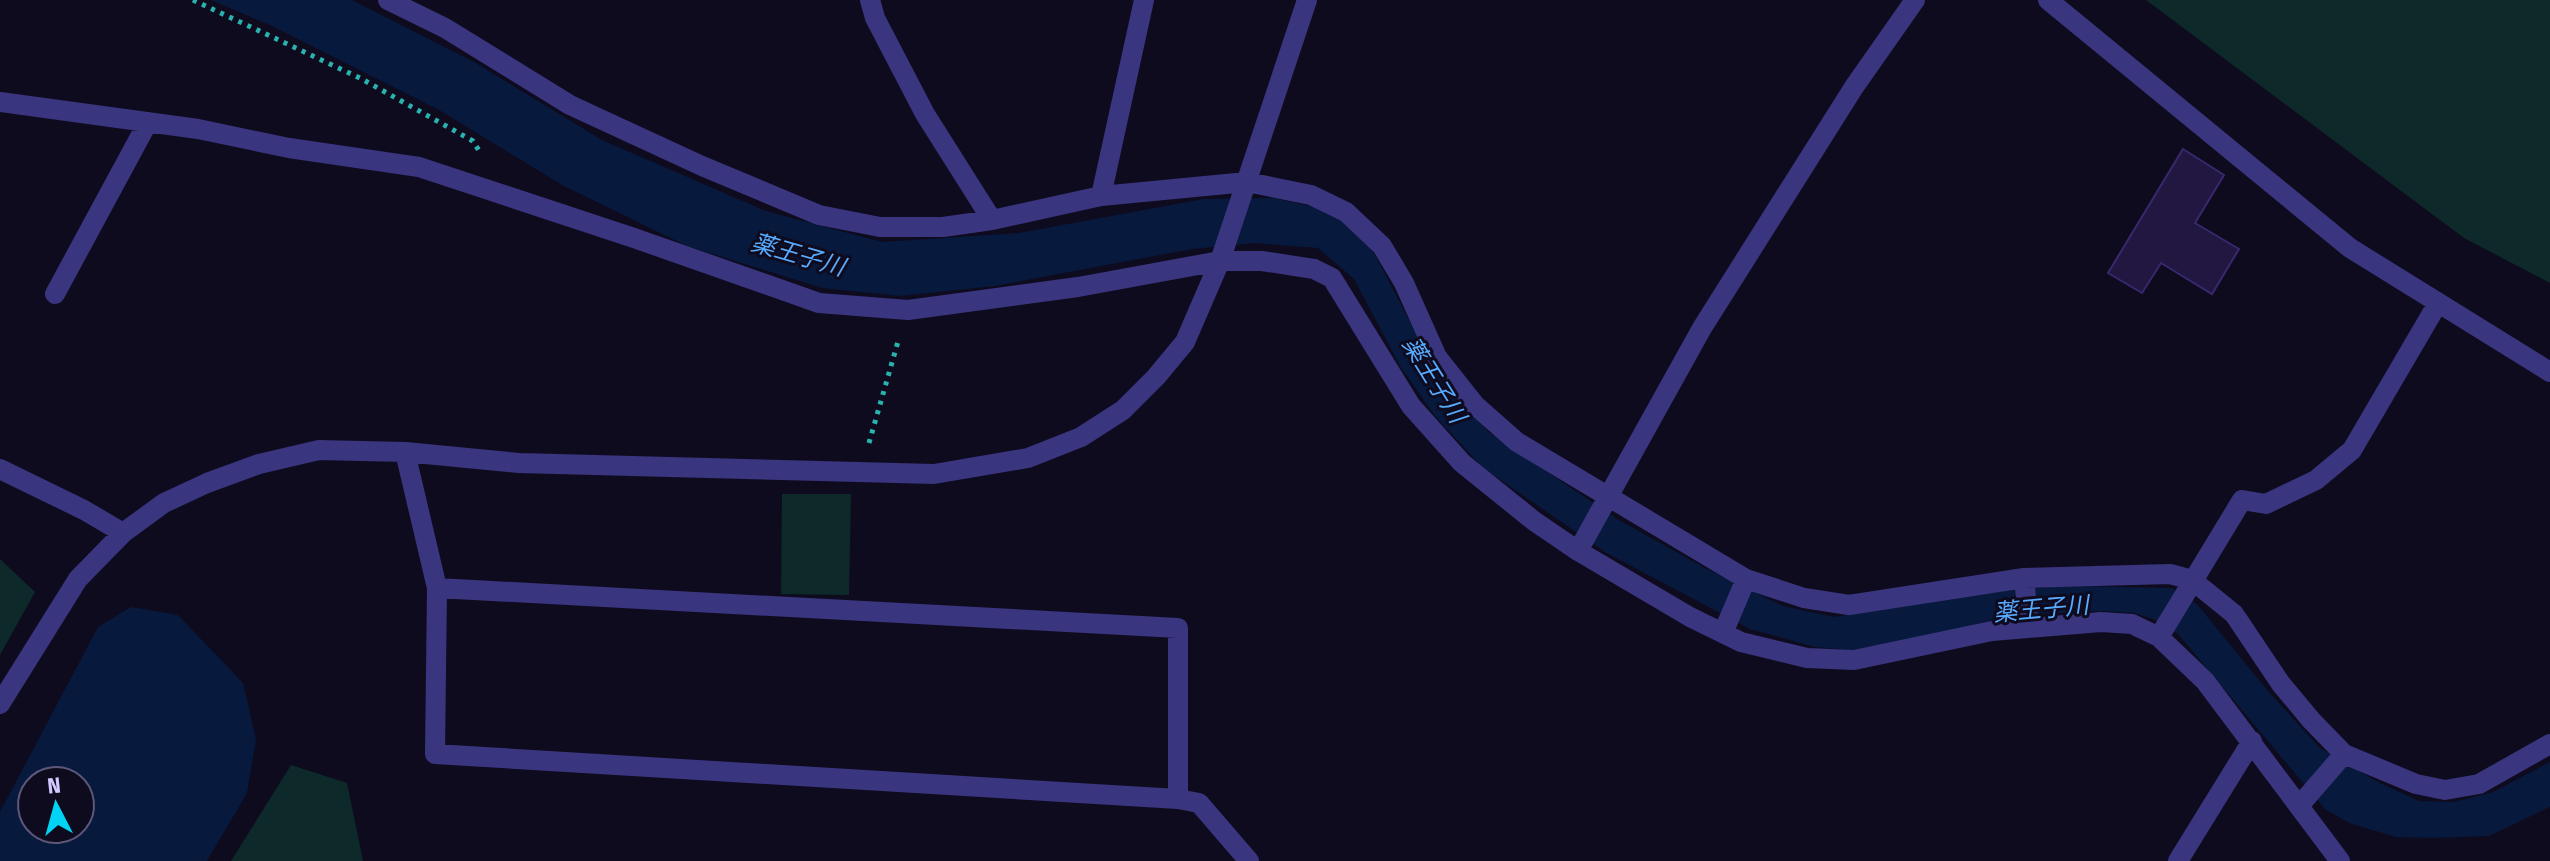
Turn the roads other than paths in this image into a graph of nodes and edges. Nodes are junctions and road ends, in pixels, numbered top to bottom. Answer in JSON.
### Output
{"nodes":[{"id":1,"x":388,"y":0,"type":"edge"},
{"id":2,"x":870,"y":0,"type":"edge"},
{"id":3,"x":1144,"y":0,"type":"edge"},
{"id":4,"x":1307,"y":0,"type":"edge"},
{"id":5,"x":1915,"y":0,"type":"edge"},
{"id":6,"x":2048,"y":0,"type":"edge"},
{"id":7,"x":0,"y":102,"type":"edge"},
{"id":8,"x":148,"y":122,"type":"junction"},
{"id":9,"x":1247,"y":182,"type":"junction"},
{"id":10,"x":1101,"y":196,"type":"junction"},
{"id":11,"x":992,"y":220,"type":"junction"},
{"id":12,"x":1220,"y":261,"type":"junction"},
{"id":13,"x":55,"y":294,"type":"dead end"},
{"id":14,"x":2438,"y":303,"type":"junction"},
{"id":15,"x":2550,"y":372,"type":"edge"},
{"id":16,"x":405,"y":452,"type":"junction"},
{"id":17,"x":0,"y":469,"type":"edge"},
{"id":18,"x":1608,"y":497,"type":"junction"},
{"id":19,"x":123,"y":533,"type":"junction"},
{"id":20,"x":1578,"y":551,"type":"junction"},
{"id":21,"x":2024,"y":578,"type":"junction"},
{"id":22,"x":1746,"y":579,"type":"junction"},
{"id":23,"x":2192,"y":580,"type":"junction"},
{"id":24,"x":437,"y":588,"type":"junction"},
{"id":25,"x":2029,"y":627,"type":"junction"},
{"id":26,"x":1723,"y":633,"type":"junction"},
{"id":27,"x":2159,"y":637,"type":"junction"},
{"id":28,"x":0,"y":704,"type":"edge"},
{"id":29,"x":2252,"y":741,"type":"junction"},
{"id":30,"x":2550,"y":744,"type":"edge"},
{"id":31,"x":2344,"y":754,"type":"junction"},
{"id":32,"x":1178,"y":799,"type":"junction"},
{"id":33,"x":2299,"y":806,"type":"junction"},
{"id":34,"x":1249,"y":861,"type":"edge"},
{"id":35,"x":2178,"y":861,"type":"edge"},
{"id":36,"x":2340,"y":861,"type":"edge"}],
"edges":[{"from":1,"to":11,"type":"street"},
{"from":2,"to":11,"type":"street"},
{"from":3,"to":10,"type":"street"},
{"from":4,"to":9,"type":"street"},
{"from":5,"to":18,"type":"street"},
{"from":6,"to":14,"type":"street"},
{"from":7,"to":8,"type":"street"},
{"from":8,"to":12,"type":"street"},
{"from":8,"to":13,"type":"street"},
{"from":9,"to":10,"type":"street"},
{"from":9,"to":12,"type":"street"},
{"from":9,"to":18,"type":"street"},
{"from":10,"to":11,"type":"street"},
{"from":12,"to":16,"type":"street"},
{"from":12,"to":20,"type":"street"},
{"from":14,"to":15,"type":"street"},
{"from":14,"to":23,"type":"street"},
{"from":16,"to":19,"type":"street"},
{"from":16,"to":24,"type":"street"},
{"from":17,"to":19,"type":"street"},
{"from":18,"to":20,"type":"street"},
{"from":18,"to":22,"type":"street"},
{"from":19,"to":28,"type":"street"},
{"from":20,"to":26,"type":"street"},
{"from":21,"to":22,"type":"street"},
{"from":21,"to":23,"type":"street"},
{"from":21,"to":25,"type":"street"},
{"from":22,"to":26,"type":"street"},
{"from":23,"to":27,"type":"street"},
{"from":23,"to":31,"type":"street"},
{"from":24,"to":32,"type":"street"},
{"from":24,"to":32,"type":"street"},
{"from":25,"to":26,"type":"street"},
{"from":25,"to":27,"type":"street"},
{"from":27,"to":29,"type":"street"},
{"from":29,"to":33,"type":"street"},
{"from":29,"to":35,"type":"street"},
{"from":30,"to":31,"type":"street"},
{"from":31,"to":33,"type":"street"},
{"from":32,"to":34,"type":"street"},
{"from":33,"to":36,"type":"street"}]}
